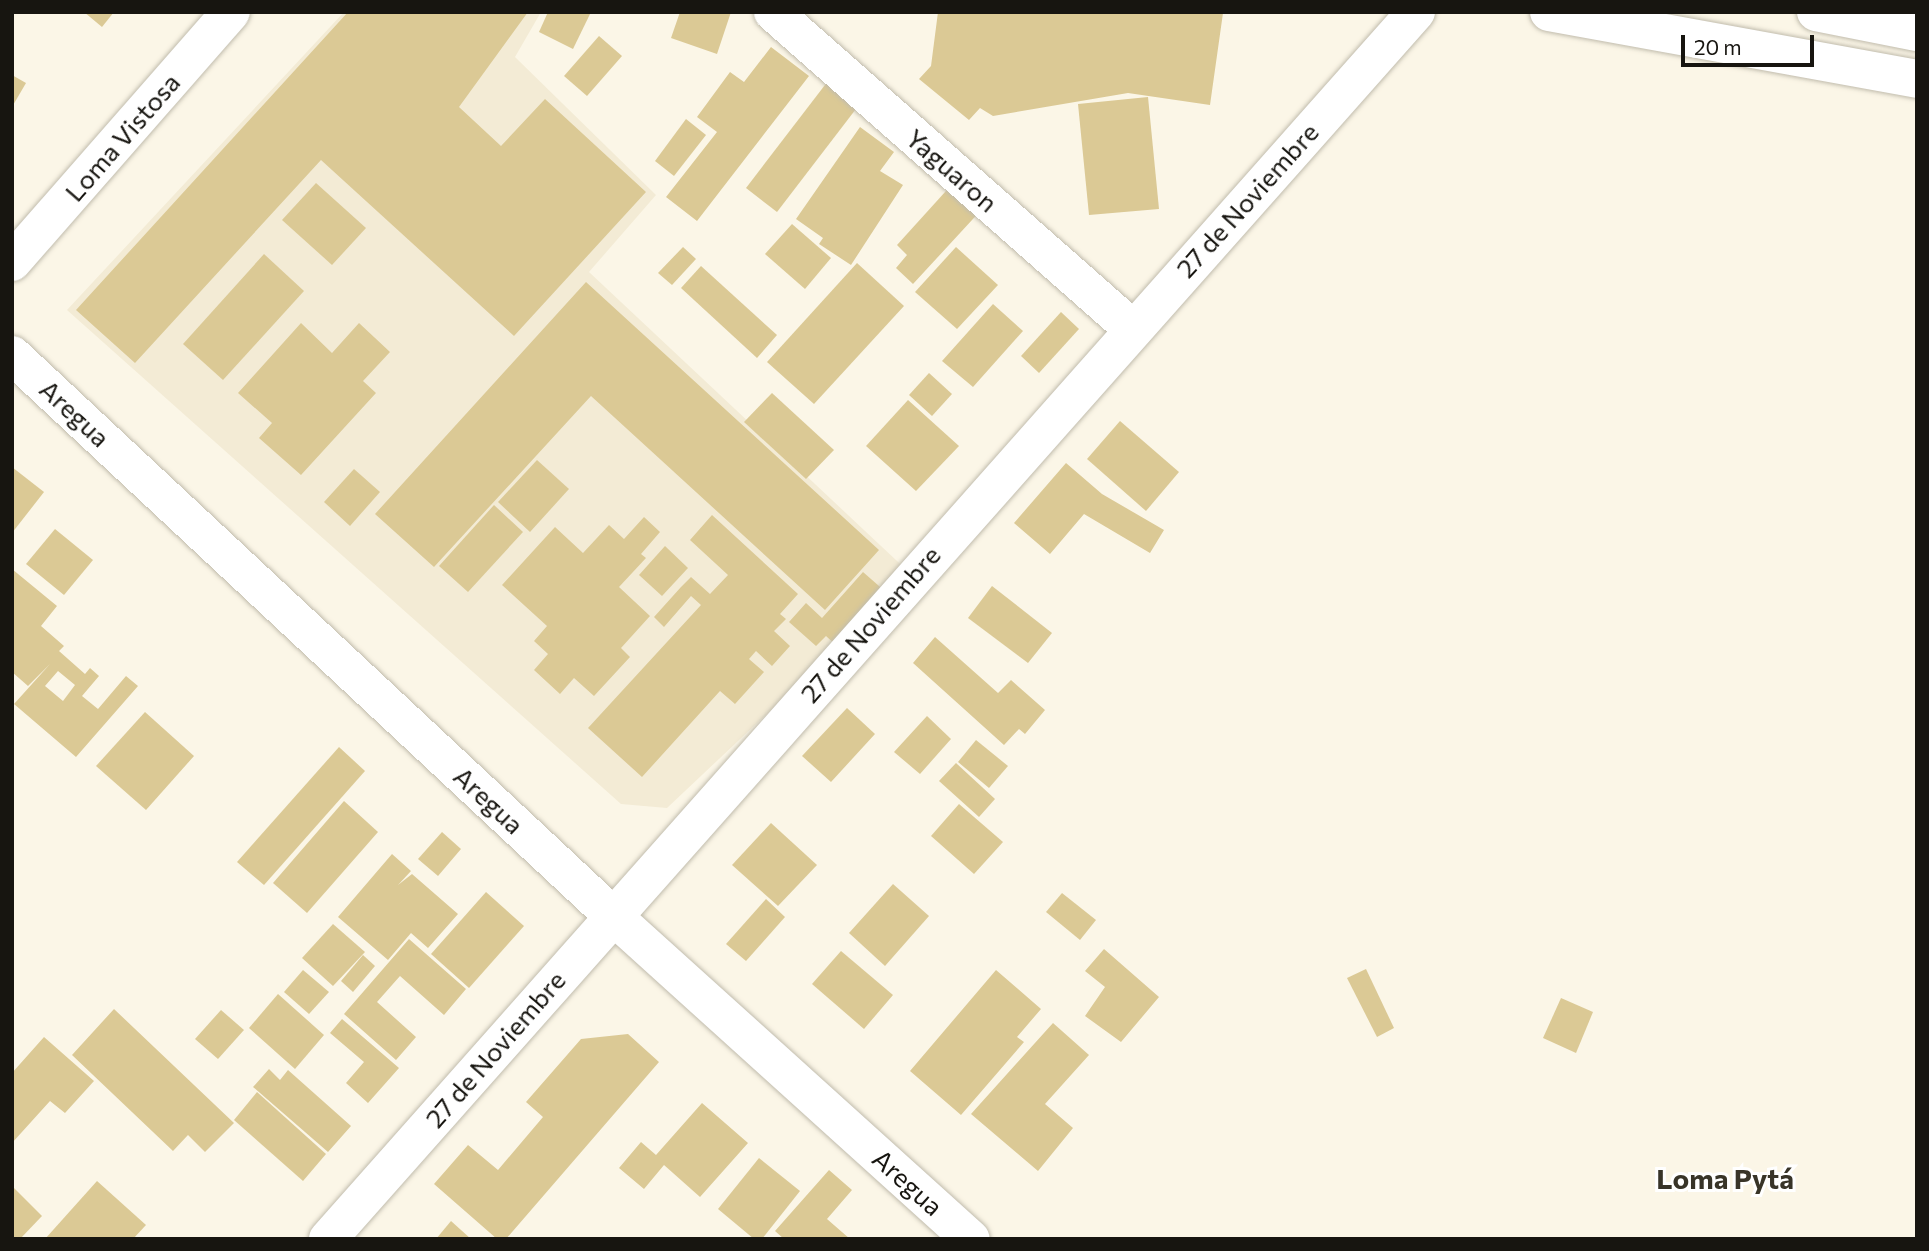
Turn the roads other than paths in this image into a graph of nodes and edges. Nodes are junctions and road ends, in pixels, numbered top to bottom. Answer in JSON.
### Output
{"nodes":[{"id":1,"x":231,"y":12,"type":"edge"},
{"id":2,"x":773,"y":12,"type":"edge"},
{"id":3,"x":1416,"y":12,"type":"edge"},
{"id":4,"x":1549,"y":12,"type":"edge"},
{"id":5,"x":1816,"y":12,"type":"edge"},
{"id":6,"x":1917,"y":32,"type":"edge"},
{"id":7,"x":1917,"y":79,"type":"edge"},
{"id":8,"x":12,"y":262,"type":"edge"},
{"id":9,"x":1131,"y":328,"type":"junction"},
{"id":10,"x":12,"y":355,"type":"edge"},
{"id":11,"x":613,"y":916,"type":"junction"},
{"id":12,"x":327,"y":1239,"type":"edge"},
{"id":13,"x":971,"y":1239,"type":"edge"}],
"edges":[{"from":1,"to":8,"type":"main road","name":"Loma Vistosa"},
{"from":2,"to":9,"type":"main road","name":"Yaguaron"},
{"from":3,"to":9,"type":"main road","name":"27 de Noviembre"},
{"from":4,"to":7,"type":"main road"},
{"from":5,"to":6,"type":"main road"},
{"from":9,"to":11,"type":"main road","name":"27 de Noviembre"},
{"from":10,"to":11,"type":"main road","name":"Aregua"},
{"from":11,"to":12,"type":"main road","name":"27 de Noviembre"},
{"from":11,"to":13,"type":"main road","name":"Aregua"}]}
